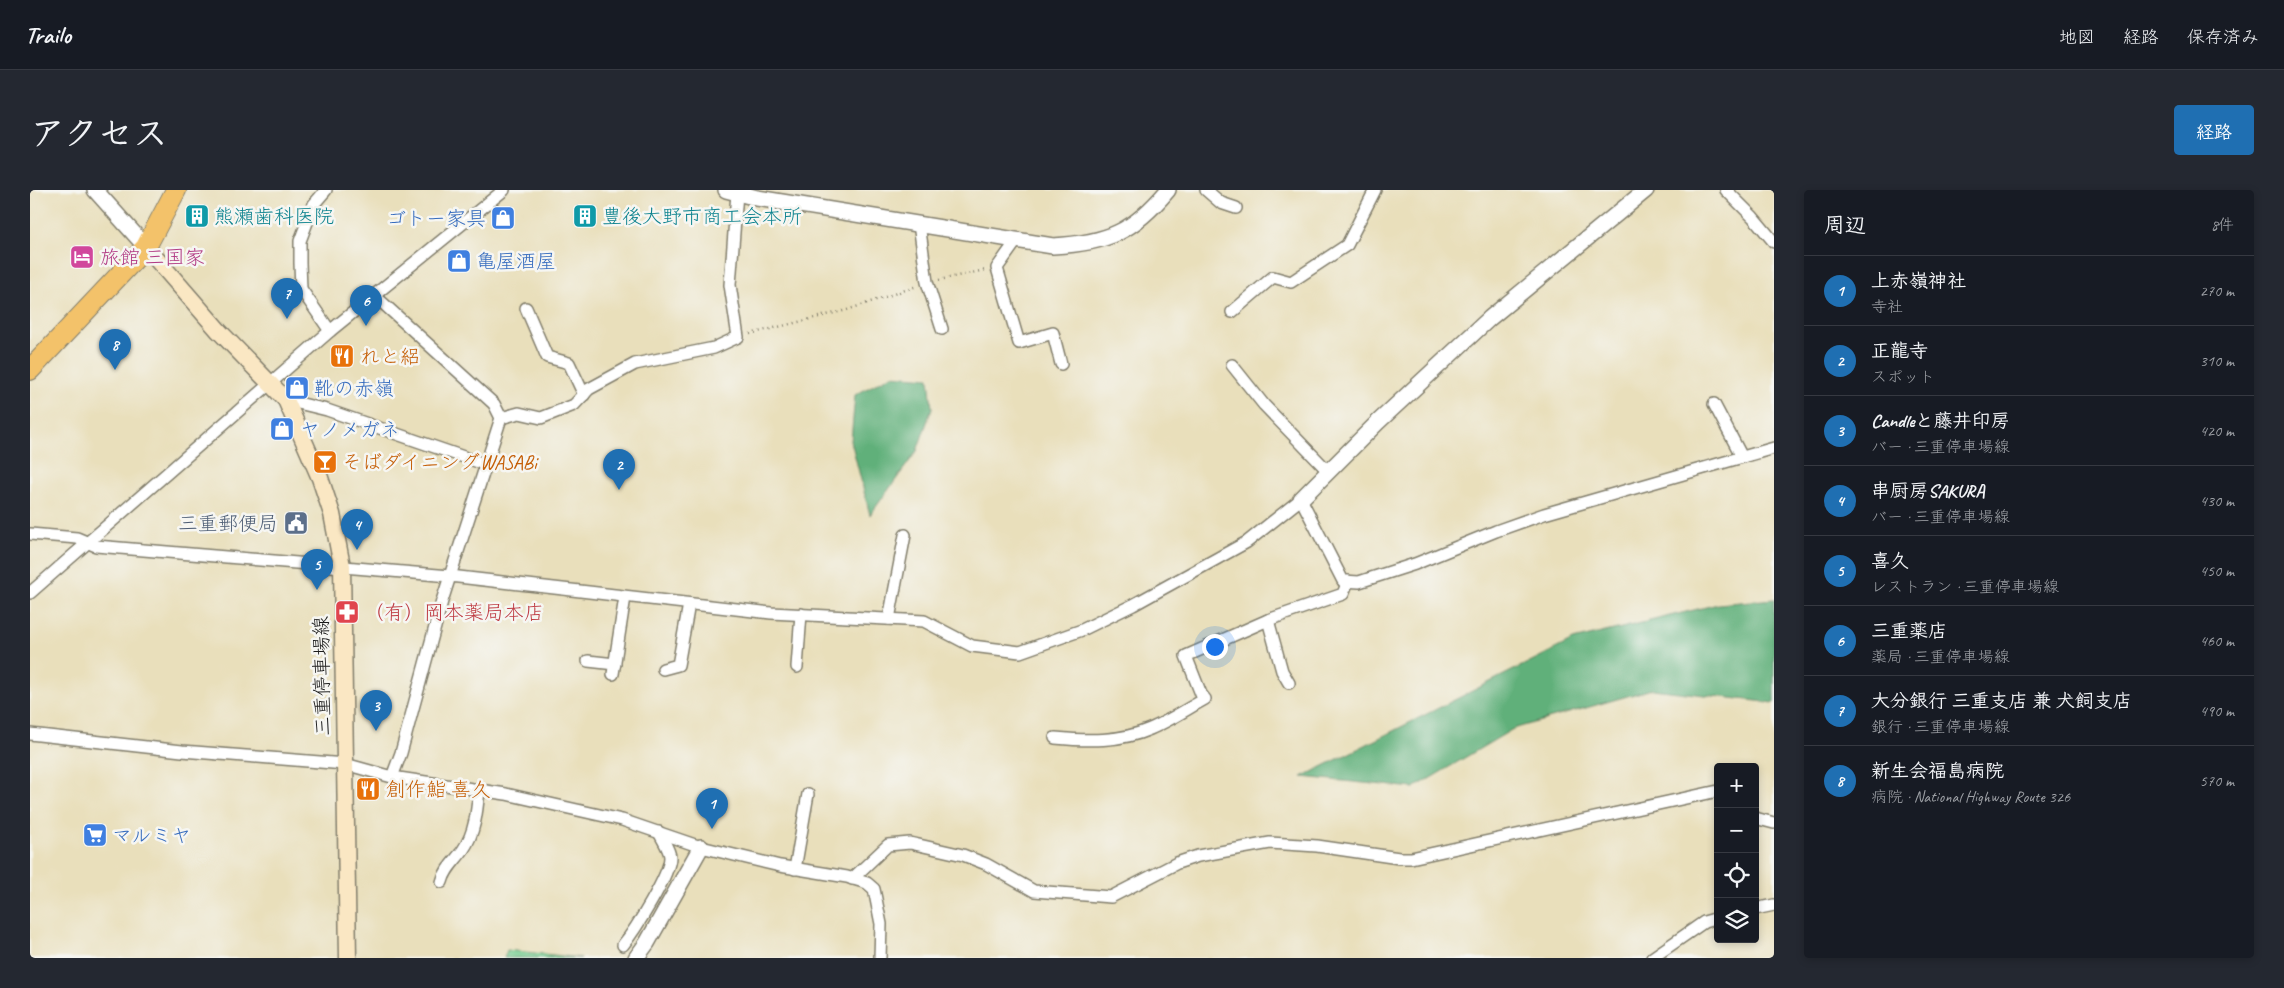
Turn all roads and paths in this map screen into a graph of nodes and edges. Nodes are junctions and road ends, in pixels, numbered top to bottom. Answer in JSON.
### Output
{"nodes":[{"id":1,"x":95,"y":190,"type":"edge"},
{"id":2,"x":176,"y":190,"type":"edge"},
{"id":3,"x":326,"y":190,"type":"edge"},
{"id":4,"x":504,"y":190,"type":"edge"},
{"id":5,"x":1168,"y":190,"type":"edge"},
{"id":6,"x":1206,"y":190,"type":"edge"},
{"id":7,"x":1375,"y":190,"type":"edge"},
{"id":8,"x":1646,"y":190,"type":"edge"},
{"id":9,"x":1726,"y":190,"type":"edge"},
{"id":10,"x":731,"y":191,"type":"edge"},
{"id":11,"x":1236,"y":208,"type":"dead end"},
{"id":12,"x":919,"y":224,"type":"junction"},
{"id":13,"x":1017,"y":240,"type":"junction"},
{"id":14,"x":1774,"y":242,"type":"edge"},
{"id":15,"x":146,"y":247,"type":"junction"},
{"id":16,"x":996,"y":268,"type":"junction"},
{"id":17,"x":927,"y":282,"type":"junction"},
{"id":18,"x":375,"y":296,"type":"junction"},
{"id":19,"x":526,"y":308,"type":"dead end"},
{"id":20,"x":1232,"y":312,"type":"dead end"},
{"id":21,"x":942,"y":329,"type":"dead end"},
{"id":22,"x":330,"y":331,"type":"junction"},
{"id":23,"x":738,"y":338,"type":"junction"},
{"id":24,"x":1061,"y":364,"type":"dead end"},
{"id":25,"x":1232,"y":365,"type":"dead end"},
{"id":26,"x":30,"y":370,"type":"edge"},
{"id":27,"x":271,"y":384,"type":"junction"},
{"id":28,"x":584,"y":395,"type":"junction"},
{"id":29,"x":286,"y":400,"type":"junction"},
{"id":30,"x":1714,"y":404,"type":"dead end"},
{"id":31,"x":501,"y":418,"type":"junction"},
{"id":32,"x":1774,"y":448,"type":"edge"},
{"id":33,"x":1742,"y":457,"type":"junction"},
{"id":34,"x":487,"y":465,"type":"junction"},
{"id":35,"x":1328,"y":471,"type":"junction"},
{"id":36,"x":1300,"y":499,"type":"junction"},
{"id":37,"x":30,"y":534,"type":"edge"},
{"id":38,"x":905,"y":535,"type":"dead end"},
{"id":39,"x":88,"y":542,"type":"junction"},
{"id":40,"x":342,"y":566,"type":"junction"},
{"id":41,"x":450,"y":576,"type":"junction"},
{"id":42,"x":1348,"y":581,"type":"junction"},
{"id":43,"x":30,"y":593,"type":"edge"},
{"id":44,"x":625,"y":597,"type":"junction"},
{"id":45,"x":689,"y":604,"type":"junction"},
{"id":46,"x":801,"y":614,"type":"junction"},
{"id":47,"x":889,"y":619,"type":"junction"},
{"id":48,"x":1268,"y":620,"type":"junction"},
{"id":49,"x":588,"y":661,"type":"dead end"},
{"id":50,"x":797,"y":667,"type":"dead end"},
{"id":51,"x":663,"y":669,"type":"dead end"},
{"id":52,"x":1289,"y":683,"type":"dead end"},
{"id":53,"x":30,"y":734,"type":"edge"},
{"id":54,"x":1055,"y":738,"type":"dead end"},
{"id":55,"x":345,"y":764,"type":"junction"},
{"id":56,"x":392,"y":776,"type":"junction"},
{"id":57,"x":479,"y":790,"type":"junction"},
{"id":58,"x":1714,"y":793,"type":"edge"},
{"id":59,"x":808,"y":794,"type":"dead end"},
{"id":60,"x":1759,"y":819,"type":"edge"},
{"id":61,"x":1774,"y":823,"type":"edge"},
{"id":62,"x":659,"y":832,"type":"junction"},
{"id":63,"x":701,"y":847,"type":"junction"},
{"id":64,"x":795,"y":869,"type":"junction"},
{"id":65,"x":852,"y":879,"type":"junction"},
{"id":66,"x":442,"y":882,"type":"dead end"},
{"id":67,"x":1774,"y":905,"type":"edge"},
{"id":68,"x":1759,"y":908,"type":"edge"},
{"id":69,"x":1714,"y":919,"type":"edge"},
{"id":70,"x":623,"y":946,"type":"dead end"},
{"id":71,"x":348,"y":958,"type":"edge"},
{"id":72,"x":636,"y":958,"type":"edge"},
{"id":73,"x":880,"y":958,"type":"edge"},
{"id":74,"x":1652,"y":958,"type":"edge"}],
"edges":[{"from":1,"to":15,"type":"street"},
{"from":2,"to":15,"type":"highway"},
{"from":3,"to":22,"type":"street"},
{"from":4,"to":18,"type":"street"},
{"from":5,"to":13,"type":"street"},
{"from":6,"to":11,"type":"street"},
{"from":7,"to":20,"type":"street"},
{"from":8,"to":35,"type":"street"},
{"from":9,"to":14,"type":"street"},
{"from":10,"to":12,"type":"street"},
{"from":10,"to":23,"type":"street"},
{"from":12,"to":13,"type":"street"},
{"from":12,"to":17,"type":"street"},
{"from":13,"to":16,"type":"street"},
{"from":15,"to":26,"type":"highway"},
{"from":15,"to":27,"type":"main road","name":"三重停車場線"},
{"from":16,"to":17,"type":"path"},
{"from":16,"to":24,"type":"street"},
{"from":17,"to":21,"type":"street"},
{"from":17,"to":23,"type":"path"},
{"from":18,"to":22,"type":"street"},
{"from":18,"to":31,"type":"street"},
{"from":19,"to":28,"type":"street"},
{"from":22,"to":27,"type":"street"},
{"from":23,"to":28,"type":"street"},
{"from":25,"to":35,"type":"street"},
{"from":27,"to":29,"type":"main road","name":"三重停車場線"},
{"from":27,"to":39,"type":"street"},
{"from":28,"to":31,"type":"street"},
{"from":29,"to":34,"type":"street"},
{"from":29,"to":40,"type":"main road","name":"三重停車場線"},
{"from":30,"to":33,"type":"street"},
{"from":31,"to":34,"type":"street"},
{"from":32,"to":33,"type":"street"},
{"from":33,"to":42,"type":"street"},
{"from":34,"to":41,"type":"street"},
{"from":35,"to":36,"type":"street"},
{"from":36,"to":42,"type":"street"},
{"from":36,"to":47,"type":"street"},
{"from":37,"to":39,"type":"street"},
{"from":38,"to":47,"type":"street"},
{"from":39,"to":40,"type":"street"},
{"from":39,"to":43,"type":"street"},
{"from":40,"to":41,"type":"street"},
{"from":40,"to":55,"type":"main road","name":"三重停車場線"},
{"from":41,"to":44,"type":"street"},
{"from":41,"to":56,"type":"street"},
{"from":42,"to":48,"type":"street"},
{"from":44,"to":45,"type":"street"},
{"from":44,"to":49,"type":"street"},
{"from":45,"to":46,"type":"street"},
{"from":45,"to":51,"type":"street"},
{"from":46,"to":47,"type":"street"},
{"from":46,"to":50,"type":"street"},
{"from":48,"to":52,"type":"street"},
{"from":48,"to":54,"type":"street"},
{"from":53,"to":55,"type":"street"},
{"from":55,"to":56,"type":"street"},
{"from":55,"to":71,"type":"main road","name":"三重停車場線"},
{"from":56,"to":57,"type":"street"},
{"from":57,"to":62,"type":"street"},
{"from":57,"to":66,"type":"street"},
{"from":58,"to":65,"type":"street"},
{"from":59,"to":64,"type":"street"},
{"from":60,"to":61,"type":"street"},
{"from":62,"to":63,"type":"street"},
{"from":62,"to":70,"type":"street"},
{"from":63,"to":64,"type":"street"},
{"from":63,"to":72,"type":"street"},
{"from":64,"to":65,"type":"street"},
{"from":65,"to":73,"type":"street"},
{"from":67,"to":68,"type":"street"},
{"from":69,"to":74,"type":"street"}]}
